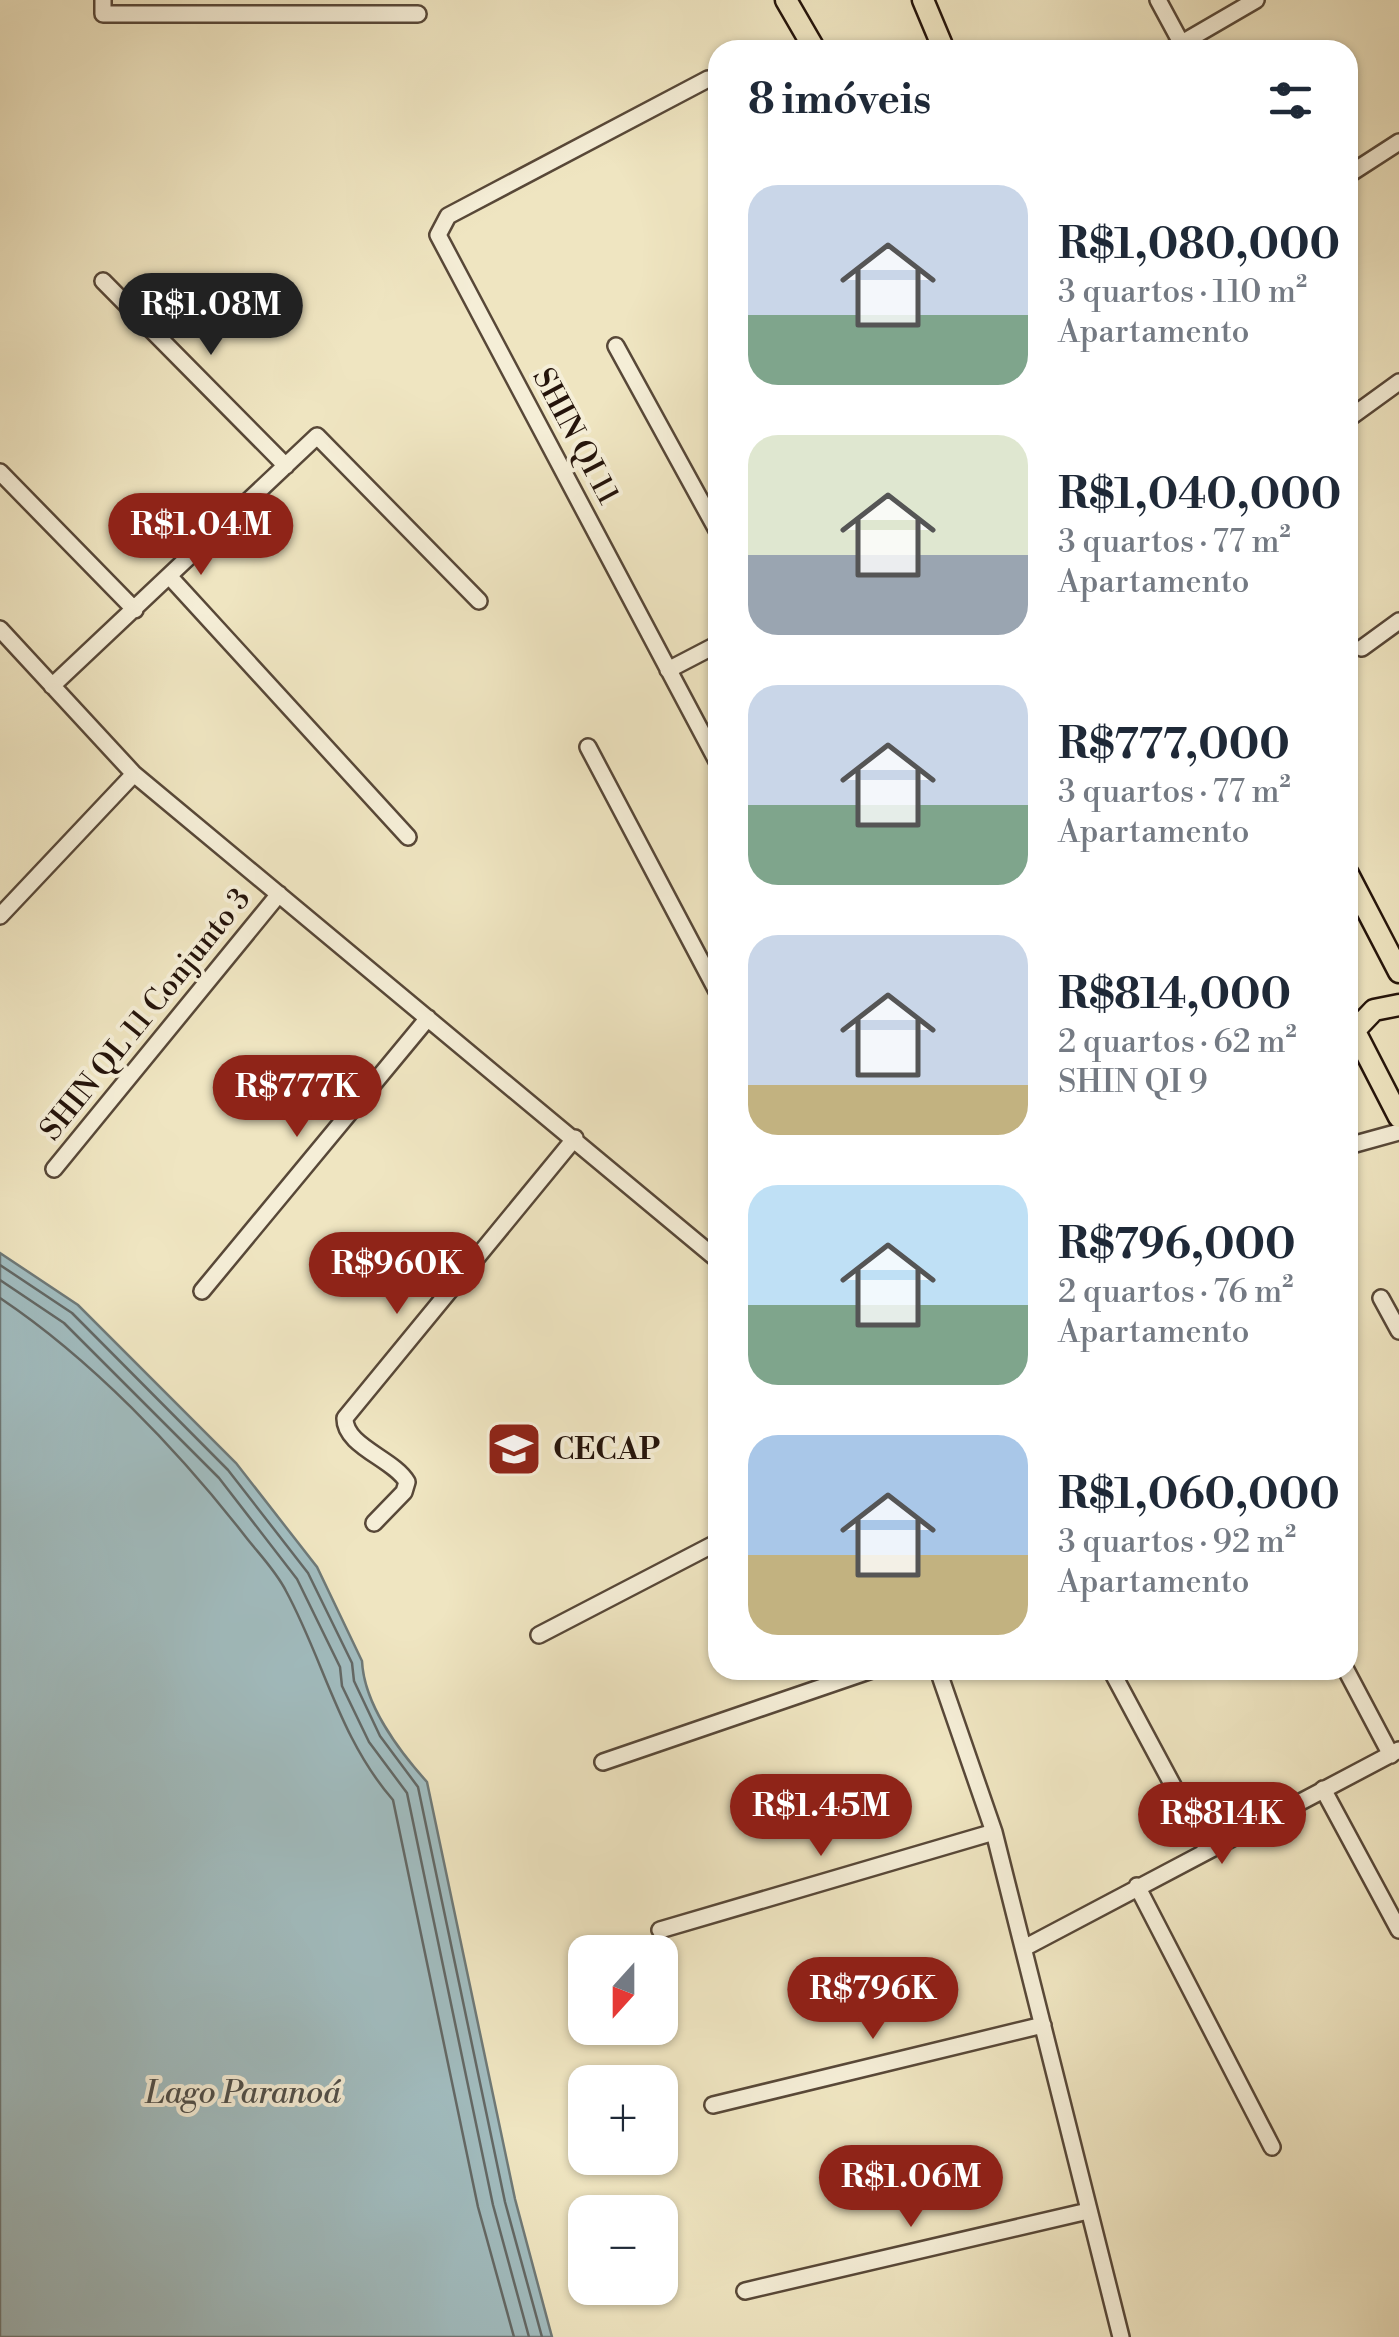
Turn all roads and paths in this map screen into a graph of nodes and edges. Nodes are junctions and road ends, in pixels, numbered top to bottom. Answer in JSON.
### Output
{"nodes":[{"id":1,"x":786,"y":0,"type":"edge"},
{"id":2,"x":923,"y":0,"type":"edge"},
{"id":3,"x":1158,"y":0,"type":"edge"},
{"id":4,"x":1256,"y":0,"type":"edge"},
{"id":5,"x":103,"y":7,"type":"edge"},
{"id":6,"x":418,"y":14,"type":"dead end"},
{"id":7,"x":809,"y":40,"type":"edge"},
{"id":8,"x":940,"y":40,"type":"edge"},
{"id":9,"x":1176,"y":40,"type":"edge"},
{"id":10,"x":1192,"y":40,"type":"edge"},
{"id":11,"x":708,"y":79,"type":"dead end"},
{"id":12,"x":1396,"y":152,"type":"edge"},
{"id":13,"x":1358,"y":170,"type":"edge"},
{"id":14,"x":103,"y":281,"type":"dead end"},
{"id":15,"x":616,"y":346,"type":"dead end"},
{"id":16,"x":1399,"y":382,"type":"edge"},
{"id":17,"x":1358,"y":412,"type":"edge"},
{"id":18,"x":286,"y":466,"type":"junction"},
{"id":19,"x":0,"y":472,"type":"edge"},
{"id":20,"x":708,"y":514,"type":"edge"},
{"id":21,"x":170,"y":577,"type":"junction"},
{"id":22,"x":479,"y":601,"type":"dead end"},
{"id":23,"x":135,"y":610,"type":"junction"},
{"id":24,"x":1399,"y":621,"type":"edge"},
{"id":25,"x":2,"y":635,"type":"edge"},
{"id":26,"x":1362,"y":648,"type":"dead end"},
{"id":27,"x":708,"y":649,"type":"edge"},
{"id":28,"x":668,"y":670,"type":"junction"},
{"id":29,"x":52,"y":686,"type":"junction"},
{"id":30,"x":708,"y":744,"type":"edge"},
{"id":31,"x":588,"y":747,"type":"dead end"},
{"id":32,"x":134,"y":774,"type":"junction"},
{"id":33,"x":408,"y":837,"type":"dead end"},
{"id":34,"x":1358,"y":893,"type":"edge"},
{"id":35,"x":278,"y":894,"type":"junction"},
{"id":36,"x":0,"y":916,"type":"edge"},
{"id":37,"x":708,"y":960,"type":"edge"},
{"id":38,"x":1399,"y":972,"type":"edge"},
{"id":39,"x":1399,"y":1005,"type":"edge"},
{"id":40,"x":428,"y":1018,"type":"junction"},
{"id":41,"x":1358,"y":1020,"type":"edge"},
{"id":42,"x":1358,"y":1038,"type":"edge"},
{"id":43,"x":1399,"y":1117,"type":"edge"},
{"id":44,"x":1399,"y":1132,"type":"edge"},
{"id":45,"x":575,"y":1138,"type":"junction"},
{"id":46,"x":1358,"y":1143,"type":"edge"},
{"id":47,"x":54,"y":1169,"type":"dead end"},
{"id":48,"x":708,"y":1251,"type":"edge"},
{"id":49,"x":202,"y":1292,"type":"dead end"},
{"id":50,"x":1381,"y":1298,"type":"dead end"},
{"id":51,"x":1399,"y":1332,"type":"edge"},
{"id":52,"x":374,"y":1523,"type":"dead end"},
{"id":53,"x":708,"y":1547,"type":"edge"},
{"id":54,"x":539,"y":1636,"type":"dead end"},
{"id":55,"x":843,"y":1680,"type":"edge"},
{"id":56,"x":941,"y":1680,"type":"edge"},
{"id":57,"x":1115,"y":1680,"type":"edge"},
{"id":58,"x":1352,"y":1680,"type":"edge"},
{"id":59,"x":1395,"y":1752,"type":"edge"},
{"id":60,"x":603,"y":1762,"type":"dead end"},
{"id":61,"x":1324,"y":1788,"type":"junction"},
{"id":62,"x":994,"y":1832,"type":"junction"},
{"id":63,"x":1207,"y":1849,"type":"junction"},
{"id":64,"x":1137,"y":1886,"type":"junction"},
{"id":65,"x":660,"y":1930,"type":"dead end"},
{"id":66,"x":1399,"y":1930,"type":"edge"},
{"id":67,"x":1026,"y":1947,"type":"junction"},
{"id":68,"x":1044,"y":2025,"type":"junction"},
{"id":69,"x":713,"y":2105,"type":"dead end"},
{"id":70,"x":1272,"y":2147,"type":"dead end"},
{"id":71,"x":1088,"y":2212,"type":"junction"},
{"id":72,"x":745,"y":2291,"type":"dead end"},
{"id":73,"x":1120,"y":2337,"type":"edge"}],
"edges":[{"from":1,"to":7,"type":"main road"},
{"from":2,"to":8,"type":"main road"},
{"from":3,"to":9,"type":"street"},
{"from":4,"to":10,"type":"street"},
{"from":5,"to":6,"type":"street"},
{"from":11,"to":28,"type":"street","name":"SHIN QI 11"},
{"from":12,"to":13,"type":"street"},
{"from":14,"to":18,"type":"street"},
{"from":15,"to":20,"type":"street"},
{"from":16,"to":17,"type":"street"},
{"from":18,"to":21,"type":"street"},
{"from":18,"to":22,"type":"street"},
{"from":19,"to":23,"type":"street"},
{"from":21,"to":23,"type":"street"},
{"from":21,"to":33,"type":"street"},
{"from":23,"to":29,"type":"street"},
{"from":24,"to":26,"type":"street"},
{"from":25,"to":29,"type":"street"},
{"from":27,"to":28,"type":"street"},
{"from":28,"to":30,"type":"street","name":"SHIN QI 11"},
{"from":29,"to":32,"type":"street"},
{"from":31,"to":37,"type":"street"},
{"from":32,"to":35,"type":"street"},
{"from":32,"to":36,"type":"street"},
{"from":34,"to":38,"type":"main road"},
{"from":35,"to":40,"type":"street"},
{"from":35,"to":47,"type":"street","name":"SHIN QL 11 Conjunto 3"},
{"from":39,"to":41,"type":"main road"},
{"from":40,"to":45,"type":"street"},
{"from":40,"to":49,"type":"street"},
{"from":42,"to":43,"type":"main road"},
{"from":44,"to":46,"type":"street"},
{"from":45,"to":48,"type":"street"},
{"from":45,"to":52,"type":"street"},
{"from":50,"to":51,"type":"street"},
{"from":53,"to":54,"type":"street"},
{"from":55,"to":60,"type":"street"},
{"from":56,"to":62,"type":"street"},
{"from":57,"to":63,"type":"street"},
{"from":58,"to":59,"type":"street"},
{"from":59,"to":61,"type":"street"},
{"from":61,"to":63,"type":"street"},
{"from":61,"to":66,"type":"street"},
{"from":62,"to":65,"type":"street"},
{"from":62,"to":67,"type":"street"},
{"from":63,"to":64,"type":"street"},
{"from":64,"to":67,"type":"street"},
{"from":64,"to":70,"type":"street"},
{"from":67,"to":68,"type":"street"},
{"from":68,"to":69,"type":"street"},
{"from":68,"to":71,"type":"street"},
{"from":71,"to":72,"type":"street"},
{"from":71,"to":73,"type":"street"}]}
